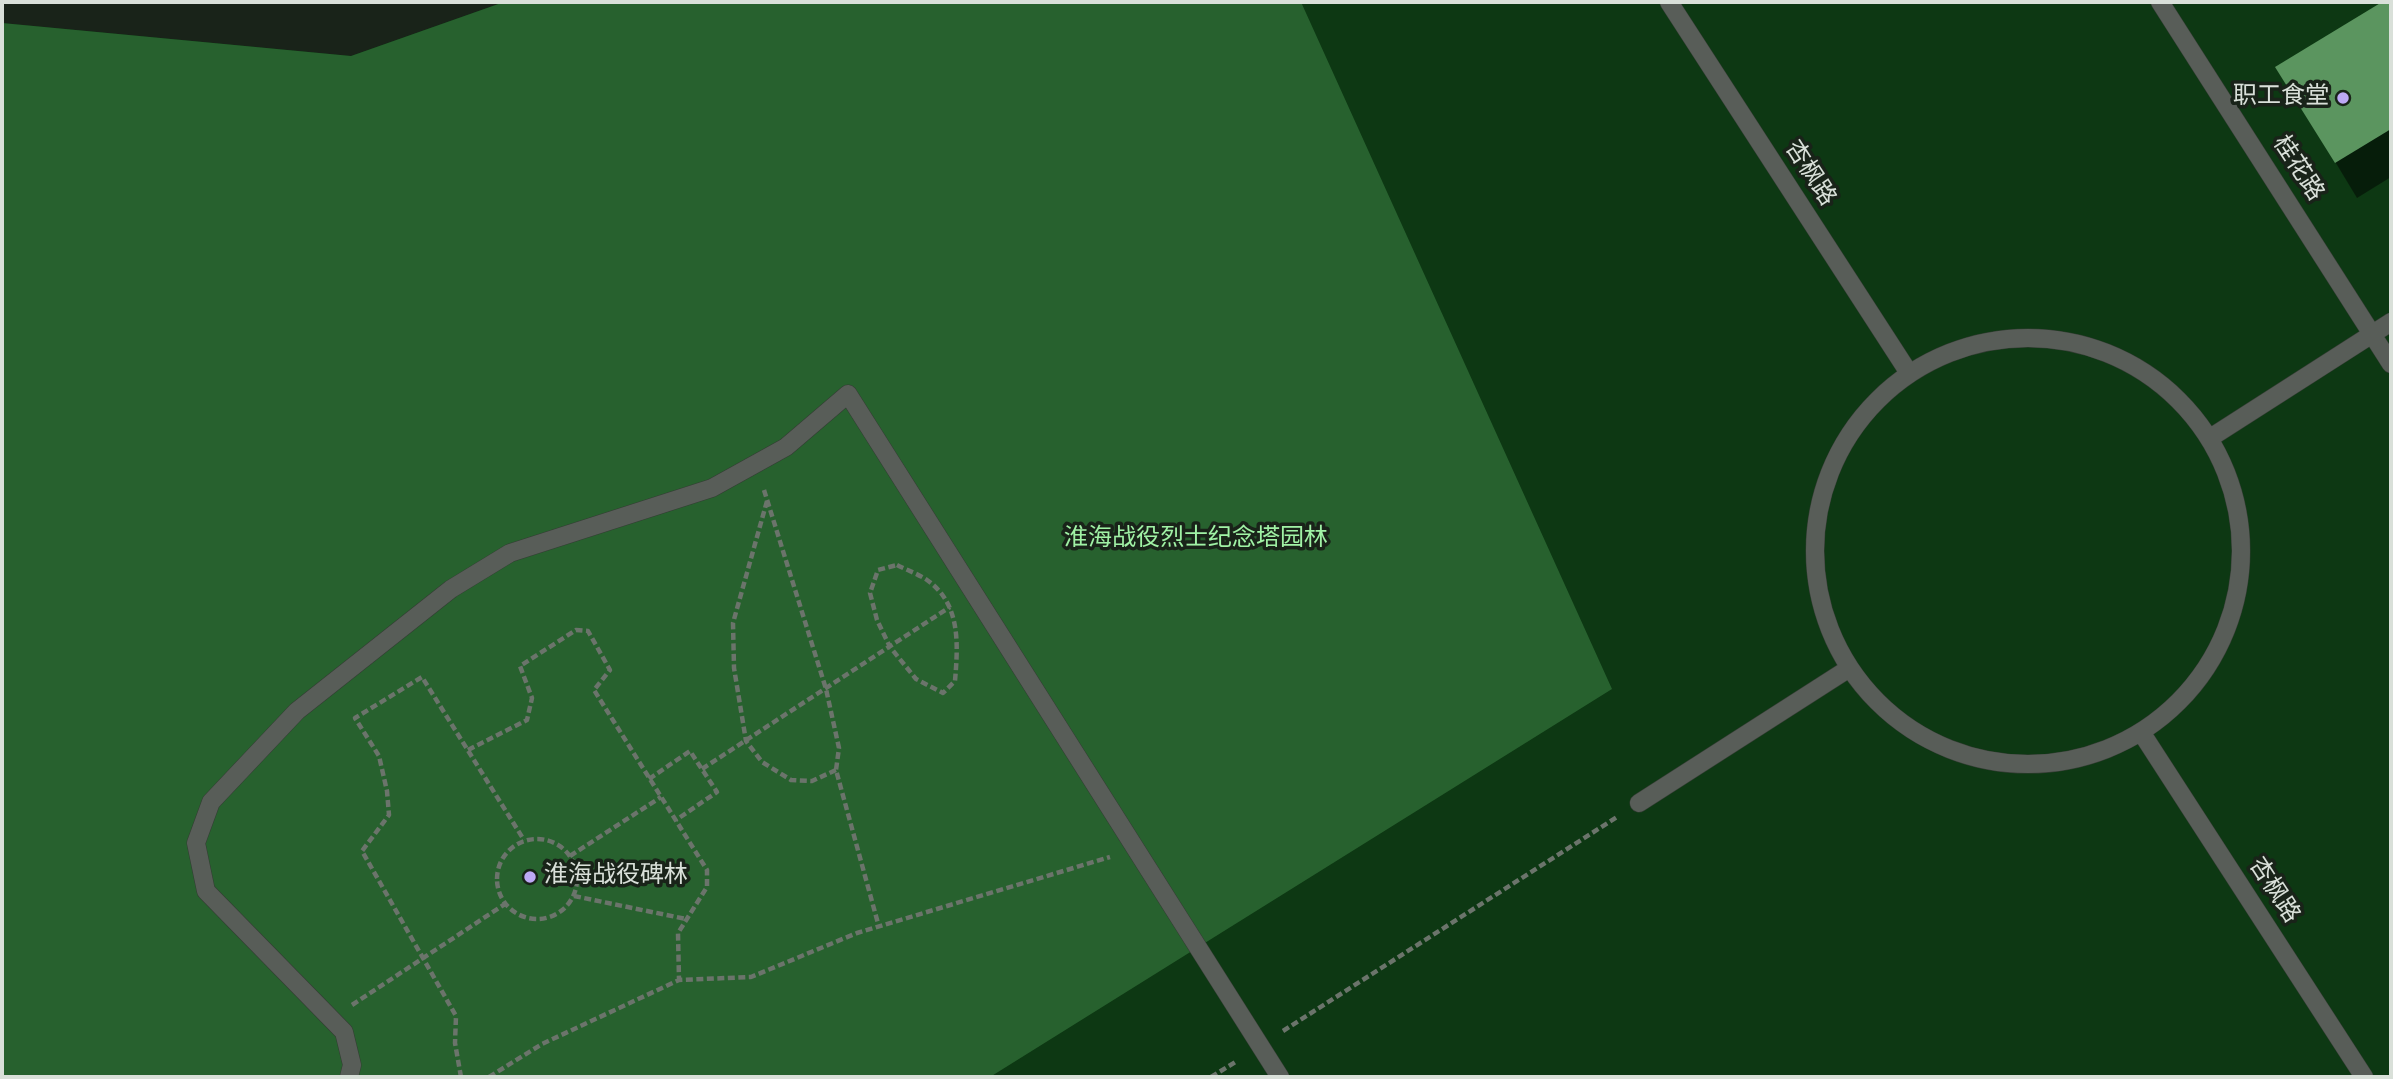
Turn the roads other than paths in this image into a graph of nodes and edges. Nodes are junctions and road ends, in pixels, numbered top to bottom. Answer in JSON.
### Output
{"nodes":[{"id":1,"x":1669,"y":2,"type":"edge"},
{"id":2,"x":2160,"y":2,"type":"edge"},
{"id":3,"x":2391,"y":322,"type":"edge"},
{"id":4,"x":2373,"y":334,"type":"junction"},
{"id":5,"x":2391,"y":364,"type":"edge"},
{"id":6,"x":1909,"y":373,"type":"junction"},
{"id":7,"x":2210,"y":438,"type":"junction"},
{"id":8,"x":1848,"y":669,"type":"junction"},
{"id":9,"x":2141,"y":732,"type":"junction"},
{"id":10,"x":1639,"y":803,"type":"road end"},
{"id":11,"x":349,"y":1077,"type":"edge"},
{"id":12,"x":1280,"y":1077,"type":"edge"},
{"id":13,"x":2364,"y":1077,"type":"edge"}],
"edges":[{"from":1,"to":6,"type":"lane","name":"杏枫路"},
{"from":2,"to":4,"type":"lane","name":"桂花路"},
{"from":3,"to":4,"type":"lane"},
{"from":4,"to":5,"type":"lane","name":"桂花路"},
{"from":4,"to":7,"type":"lane"},
{"from":6,"to":7,"type":"lane"},
{"from":6,"to":8,"type":"lane"},
{"from":7,"to":9,"type":"lane"},
{"from":8,"to":9,"type":"lane"},
{"from":8,"to":10,"type":"lane"},
{"from":9,"to":13,"type":"lane","name":"杏枫路"},
{"from":11,"to":12,"type":"lane"}]}
